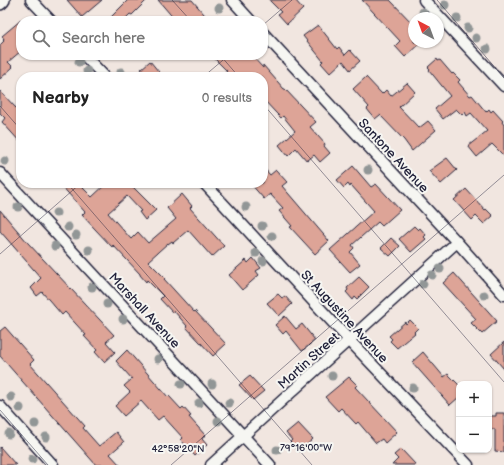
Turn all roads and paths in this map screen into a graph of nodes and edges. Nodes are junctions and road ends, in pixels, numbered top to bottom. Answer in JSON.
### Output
{"nodes":[{"id":1,"x":3,"y":0,"type":"edge"},
{"id":2,"x":31,"y":0,"type":"edge"},
{"id":3,"x":232,"y":0,"type":"edge"},
{"id":4,"x":424,"y":0,"type":"edge"},
{"id":5,"x":0,"y":3,"type":"edge"},
{"id":6,"x":46,"y":16,"type":"edge"},
{"id":7,"x":247,"y":16,"type":"edge"},
{"id":8,"x":268,"y":38,"type":"edge"},
{"id":9,"x":89,"y":60,"type":"edge"},
{"id":10,"x":100,"y":72,"type":"edge"},
{"id":11,"x":504,"y":86,"type":"edge"},
{"id":12,"x":0,"y":173,"type":"edge"},
{"id":13,"x":209,"y":188,"type":"edge"},
{"id":14,"x":457,"y":242,"type":"junction"},
{"id":15,"x":504,"y":295,"type":"edge"},
{"id":16,"x":349,"y":340,"type":"junction"},
{"id":17,"x":0,"y":406,"type":"edge"},
{"id":18,"x":244,"y":436,"type":"junction"},
{"id":19,"x":53,"y":465,"type":"edge"},
{"id":20,"x":211,"y":465,"type":"edge"},
{"id":21,"x":270,"y":465,"type":"edge"},
{"id":22,"x":468,"y":465,"type":"edge"}],
"edges":[{"from":1,"to":5,"type":"street"},
{"from":2,"to":6,"type":"street"},
{"from":3,"to":7,"type":"street"},
{"from":4,"to":11,"type":"street"},
{"from":8,"to":14,"type":"street","name":"Santone Avenue"},
{"from":9,"to":10,"type":"street"},
{"from":12,"to":18,"type":"street","name":"Marshall Avenue"},
{"from":13,"to":16,"type":"street","name":"St Augustine Avenue"},
{"from":14,"to":15,"type":"street","name":"Santone Avenue"},
{"from":14,"to":16,"type":"street","name":"Martin Street"},
{"from":16,"to":18,"type":"street","name":"Martin Street"},
{"from":16,"to":22,"type":"street","name":"St Augustine Avenue"},
{"from":17,"to":19,"type":"street"},
{"from":18,"to":20,"type":"street","name":"Martin Street"},
{"from":18,"to":21,"type":"street","name":"Marshall Avenue"}]}
